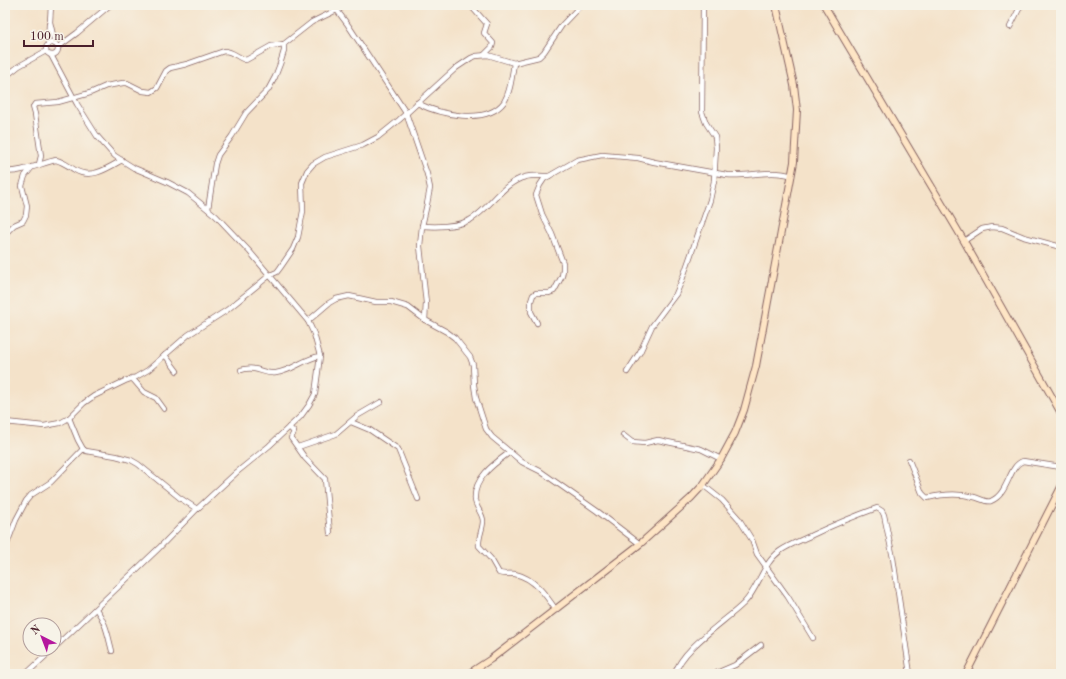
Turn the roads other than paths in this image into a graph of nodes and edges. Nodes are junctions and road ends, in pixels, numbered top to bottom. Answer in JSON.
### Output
{"nodes":[{"id":1,"x":51,"y":5,"type":"edge"},
{"id":2,"x":110,"y":5,"type":"edge"},
{"id":3,"x":333,"y":5,"type":"edge"},
{"id":4,"x":347,"y":5,"type":"edge"},
{"id":5,"x":470,"y":5,"type":"edge"},
{"id":6,"x":581,"y":5,"type":"edge"},
{"id":7,"x":703,"y":5,"type":"edge"},
{"id":8,"x":776,"y":5,"type":"edge"},
{"id":9,"x":824,"y":5,"type":"edge"},
{"id":10,"x":1021,"y":5,"type":"edge"},
{"id":11,"x":337,"y":10,"type":"junction"},
{"id":12,"x":50,"y":22,"type":"junction"},
{"id":13,"x":1010,"y":27,"type":"dead end"},
{"id":14,"x":48,"y":44,"type":"junction"},
{"id":15,"x":284,"y":44,"type":"junction"},
{"id":16,"x":56,"y":45,"type":"junction"},
{"id":17,"x":46,"y":51,"type":"junction"},
{"id":18,"x":57,"y":52,"type":"junction"},
{"id":19,"x":51,"y":55,"type":"junction"},
{"id":20,"x":484,"y":55,"type":"junction"},
{"id":21,"x":514,"y":63,"type":"junction"},
{"id":22,"x":58,"y":66,"type":"junction"},
{"id":23,"x":5,"y":77,"type":"edge"},
{"id":24,"x":74,"y":97,"type":"junction"},
{"id":25,"x":417,"y":103,"type":"junction"},
{"id":26,"x":406,"y":113,"type":"junction"},
{"id":27,"x":122,"y":160,"type":"junction"},
{"id":28,"x":39,"y":164,"type":"junction"},
{"id":29,"x":32,"y":167,"type":"junction"},
{"id":30,"x":5,"y":171,"type":"edge"},
{"id":31,"x":714,"y":173,"type":"junction"},
{"id":32,"x":550,"y":176,"type":"junction"},
{"id":33,"x":792,"y":176,"type":"junction"},
{"id":34,"x":208,"y":209,"type":"junction"},
{"id":35,"x":422,"y":226,"type":"junction"},
{"id":36,"x":5,"y":232,"type":"edge"},
{"id":37,"x":964,"y":241,"type":"junction"},
{"id":38,"x":1061,"y":247,"type":"edge"},
{"id":39,"x":270,"y":275,"type":"junction"},
{"id":40,"x":425,"y":320,"type":"junction"},
{"id":41,"x":308,"y":321,"type":"junction"},
{"id":42,"x":537,"y":323,"type":"dead end"},
{"id":43,"x":165,"y":355,"type":"junction"},
{"id":44,"x":320,"y":356,"type":"junction"},
{"id":45,"x":177,"y":370,"type":"dead end"},
{"id":46,"x":241,"y":370,"type":"dead end"},
{"id":47,"x":626,"y":372,"type":"dead end"},
{"id":48,"x":132,"y":378,"type":"junction"},
{"id":49,"x":381,"y":402,"type":"dead end"},
{"id":50,"x":164,"y":409,"type":"dead end"},
{"id":51,"x":1061,"y":413,"type":"edge"},
{"id":52,"x":69,"y":418,"type":"junction"},
{"id":53,"x":5,"y":422,"type":"edge"},
{"id":54,"x":351,"y":422,"type":"junction"},
{"id":55,"x":289,"y":427,"type":"junction"},
{"id":56,"x":623,"y":435,"type":"dead end"},
{"id":57,"x":298,"y":447,"type":"junction"},
{"id":58,"x":83,"y":449,"type":"junction"},
{"id":59,"x":510,"y":452,"type":"junction"},
{"id":60,"x":721,"y":459,"type":"junction"},
{"id":61,"x":909,"y":460,"type":"dead end"},
{"id":62,"x":1061,"y":468,"type":"edge"},
{"id":63,"x":703,"y":484,"type":"junction"},
{"id":64,"x":1061,"y":487,"type":"edge"},
{"id":65,"x":418,"y":499,"type":"dead end"},
{"id":66,"x":197,"y":510,"type":"junction"},
{"id":67,"x":330,"y":533,"type":"dead end"},
{"id":68,"x":640,"y":544,"type":"junction"},
{"id":69,"x":5,"y":549,"type":"edge"},
{"id":70,"x":765,"y":567,"type":"junction"},
{"id":71,"x":96,"y":610,"type":"junction"},
{"id":72,"x":556,"y":610,"type":"junction"},
{"id":73,"x":813,"y":638,"type":"dead end"},
{"id":74,"x":62,"y":642,"type":"edge"},
{"id":75,"x":761,"y":645,"type":"dead end"},
{"id":76,"x":112,"y":652,"type":"dead end"},
{"id":77,"x":45,"y":657,"type":"edge"},
{"id":78,"x":26,"y":674,"type":"edge"},
{"id":79,"x":468,"y":674,"type":"edge"},
{"id":80,"x":675,"y":674,"type":"edge"},
{"id":81,"x":714,"y":674,"type":"edge"},
{"id":82,"x":910,"y":674,"type":"edge"},
{"id":83,"x":966,"y":674,"type":"edge"}],
"edges":[{"from":1,"to":12,"type":"street"},
{"from":2,"to":16,"type":"street"},
{"from":3,"to":11,"type":"street"},
{"from":4,"to":11,"type":"street"},
{"from":5,"to":20,"type":"street"},
{"from":6,"to":21,"type":"street"},
{"from":7,"to":31,"type":"street"},
{"from":8,"to":33,"type":"main road"},
{"from":9,"to":37,"type":"main road"},
{"from":10,"to":13,"type":"street"},
{"from":11,"to":15,"type":"street"},
{"from":11,"to":26,"type":"street"},
{"from":12,"to":14,"type":"street"},
{"from":12,"to":16,"type":"street"},
{"from":14,"to":16,"type":"street"},
{"from":14,"to":17,"type":"street"},
{"from":15,"to":24,"type":"street"},
{"from":15,"to":34,"type":"street"},
{"from":16,"to":18,"type":"street"},
{"from":17,"to":19,"type":"street"},
{"from":17,"to":23,"type":"street"},
{"from":18,"to":19,"type":"street"},
{"from":18,"to":22,"type":"street"},
{"from":19,"to":22,"type":"street"},
{"from":20,"to":21,"type":"street"},
{"from":20,"to":25,"type":"street"},
{"from":21,"to":25,"type":"street"},
{"from":22,"to":24,"type":"street"},
{"from":24,"to":27,"type":"street"},
{"from":24,"to":28,"type":"street"},
{"from":25,"to":26,"type":"street"},
{"from":26,"to":35,"type":"street"},
{"from":26,"to":39,"type":"street"},
{"from":27,"to":28,"type":"street"},
{"from":27,"to":34,"type":"street"},
{"from":28,"to":29,"type":"street"},
{"from":29,"to":30,"type":"street"},
{"from":29,"to":36,"type":"street"},
{"from":31,"to":32,"type":"street"},
{"from":31,"to":33,"type":"street"},
{"from":31,"to":47,"type":"street"},
{"from":32,"to":35,"type":"street"},
{"from":32,"to":42,"type":"street"},
{"from":33,"to":60,"type":"main road"},
{"from":34,"to":39,"type":"street"},
{"from":35,"to":40,"type":"street"},
{"from":37,"to":38,"type":"street"},
{"from":37,"to":51,"type":"main road"},
{"from":39,"to":41,"type":"street"},
{"from":39,"to":43,"type":"street"},
{"from":40,"to":41,"type":"street"},
{"from":40,"to":59,"type":"street"},
{"from":41,"to":44,"type":"street"},
{"from":43,"to":45,"type":"street"},
{"from":43,"to":48,"type":"street"},
{"from":44,"to":46,"type":"street"},
{"from":44,"to":55,"type":"street"},
{"from":48,"to":50,"type":"street"},
{"from":48,"to":52,"type":"street"},
{"from":49,"to":54,"type":"street"},
{"from":52,"to":53,"type":"street"},
{"from":52,"to":58,"type":"street"},
{"from":54,"to":57,"type":"street"},
{"from":54,"to":65,"type":"street"},
{"from":55,"to":57,"type":"street"},
{"from":55,"to":66,"type":"street"},
{"from":56,"to":60,"type":"street"},
{"from":57,"to":67,"type":"street"},
{"from":58,"to":66,"type":"street"},
{"from":58,"to":69,"type":"street"},
{"from":59,"to":68,"type":"street"},
{"from":59,"to":72,"type":"street"},
{"from":60,"to":63,"type":"main road"},
{"from":61,"to":62,"type":"street"},
{"from":63,"to":68,"type":"main road"},
{"from":63,"to":70,"type":"street"},
{"from":64,"to":83,"type":"main road"},
{"from":66,"to":71,"type":"street"},
{"from":68,"to":72,"type":"main road"},
{"from":70,"to":73,"type":"street"},
{"from":70,"to":80,"type":"street"},
{"from":70,"to":82,"type":"street"},
{"from":71,"to":74,"type":"street"},
{"from":71,"to":76,"type":"street"},
{"from":72,"to":79,"type":"main road"},
{"from":75,"to":81,"type":"street"},
{"from":77,"to":78,"type":"street"}]}
